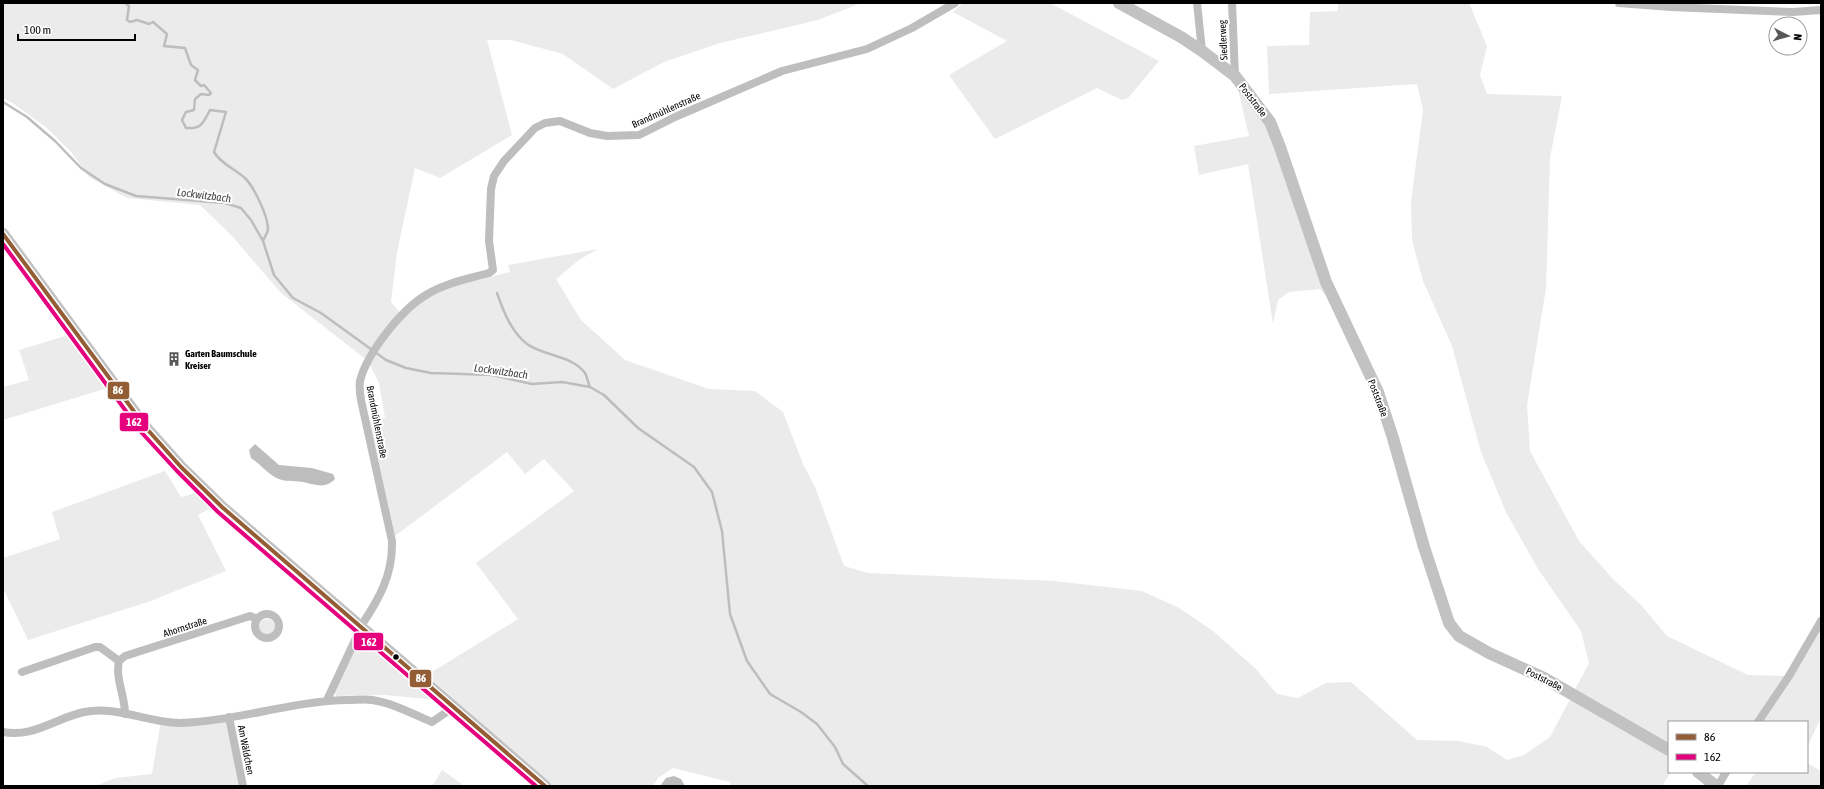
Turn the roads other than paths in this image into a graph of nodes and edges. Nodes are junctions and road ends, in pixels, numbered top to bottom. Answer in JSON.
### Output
{"nodes":[{"id":1,"x":955,"y":3,"type":"edge"},
{"id":2,"x":1119,"y":3,"type":"edge"},
{"id":3,"x":1197,"y":3,"type":"edge"},
{"id":4,"x":1232,"y":3,"type":"edge"},
{"id":5,"x":1619,"y":3,"type":"edge"},
{"id":6,"x":1821,"y":11,"type":"edge"},
{"id":7,"x":1202,"y":51,"type":"junction"},
{"id":8,"x":1235,"y":76,"type":"junction"},
{"id":9,"x":3,"y":234,"type":"edge"},
{"id":10,"x":257,"y":619,"type":"dead end"},
{"id":11,"x":1821,"y":621,"type":"edge"},
{"id":12,"x":359,"y":631,"type":"junction"},
{"id":13,"x":119,"y":661,"type":"junction"},
{"id":14,"x":22,"y":672,"type":"dead end"},
{"id":15,"x":327,"y":700,"type":"junction"},
{"id":16,"x":454,"y":707,"type":"junction"},
{"id":17,"x":125,"y":714,"type":"junction"},
{"id":18,"x":229,"y":717,"type":"junction"},
{"id":19,"x":1759,"y":721,"type":"edge"},
{"id":20,"x":3,"y":732,"type":"edge"},
{"id":21,"x":1668,"y":749,"type":"edge"},
{"id":22,"x":1699,"y":773,"type":"edge"},
{"id":23,"x":1725,"y":773,"type":"edge"},
{"id":24,"x":243,"y":786,"type":"edge"},
{"id":25,"x":545,"y":786,"type":"edge"},
{"id":26,"x":1717,"y":786,"type":"edge"}],
"edges":[{"from":1,"to":12,"type":"street","name":"Brandmühlenstraße"},
{"from":2,"to":7,"type":"street","name":"Poststraße"},
{"from":3,"to":7,"type":"street"},
{"from":4,"to":8,"type":"street","name":"Siedlerweg"},
{"from":5,"to":6,"type":"street"},
{"from":7,"to":8,"type":"street","name":"Poststraße"},
{"from":8,"to":21,"type":"street","name":"Poststraße"},
{"from":9,"to":12,"type":"street"},
{"from":10,"to":13,"type":"street","name":"Ahornstraße"},
{"from":11,"to":19,"type":"street"},
{"from":12,"to":15,"type":"street","name":"Brandmühlenstraße"},
{"from":12,"to":16,"type":"street"},
{"from":13,"to":14,"type":"street"},
{"from":13,"to":17,"type":"street"},
{"from":15,"to":16,"type":"street"},
{"from":15,"to":18,"type":"street"},
{"from":16,"to":25,"type":"street"},
{"from":17,"to":18,"type":"street"},
{"from":17,"to":20,"type":"street"},
{"from":18,"to":24,"type":"street","name":"Am Wäldchen"},
{"from":22,"to":26,"type":"street"},
{"from":23,"to":26,"type":"street"}]}
